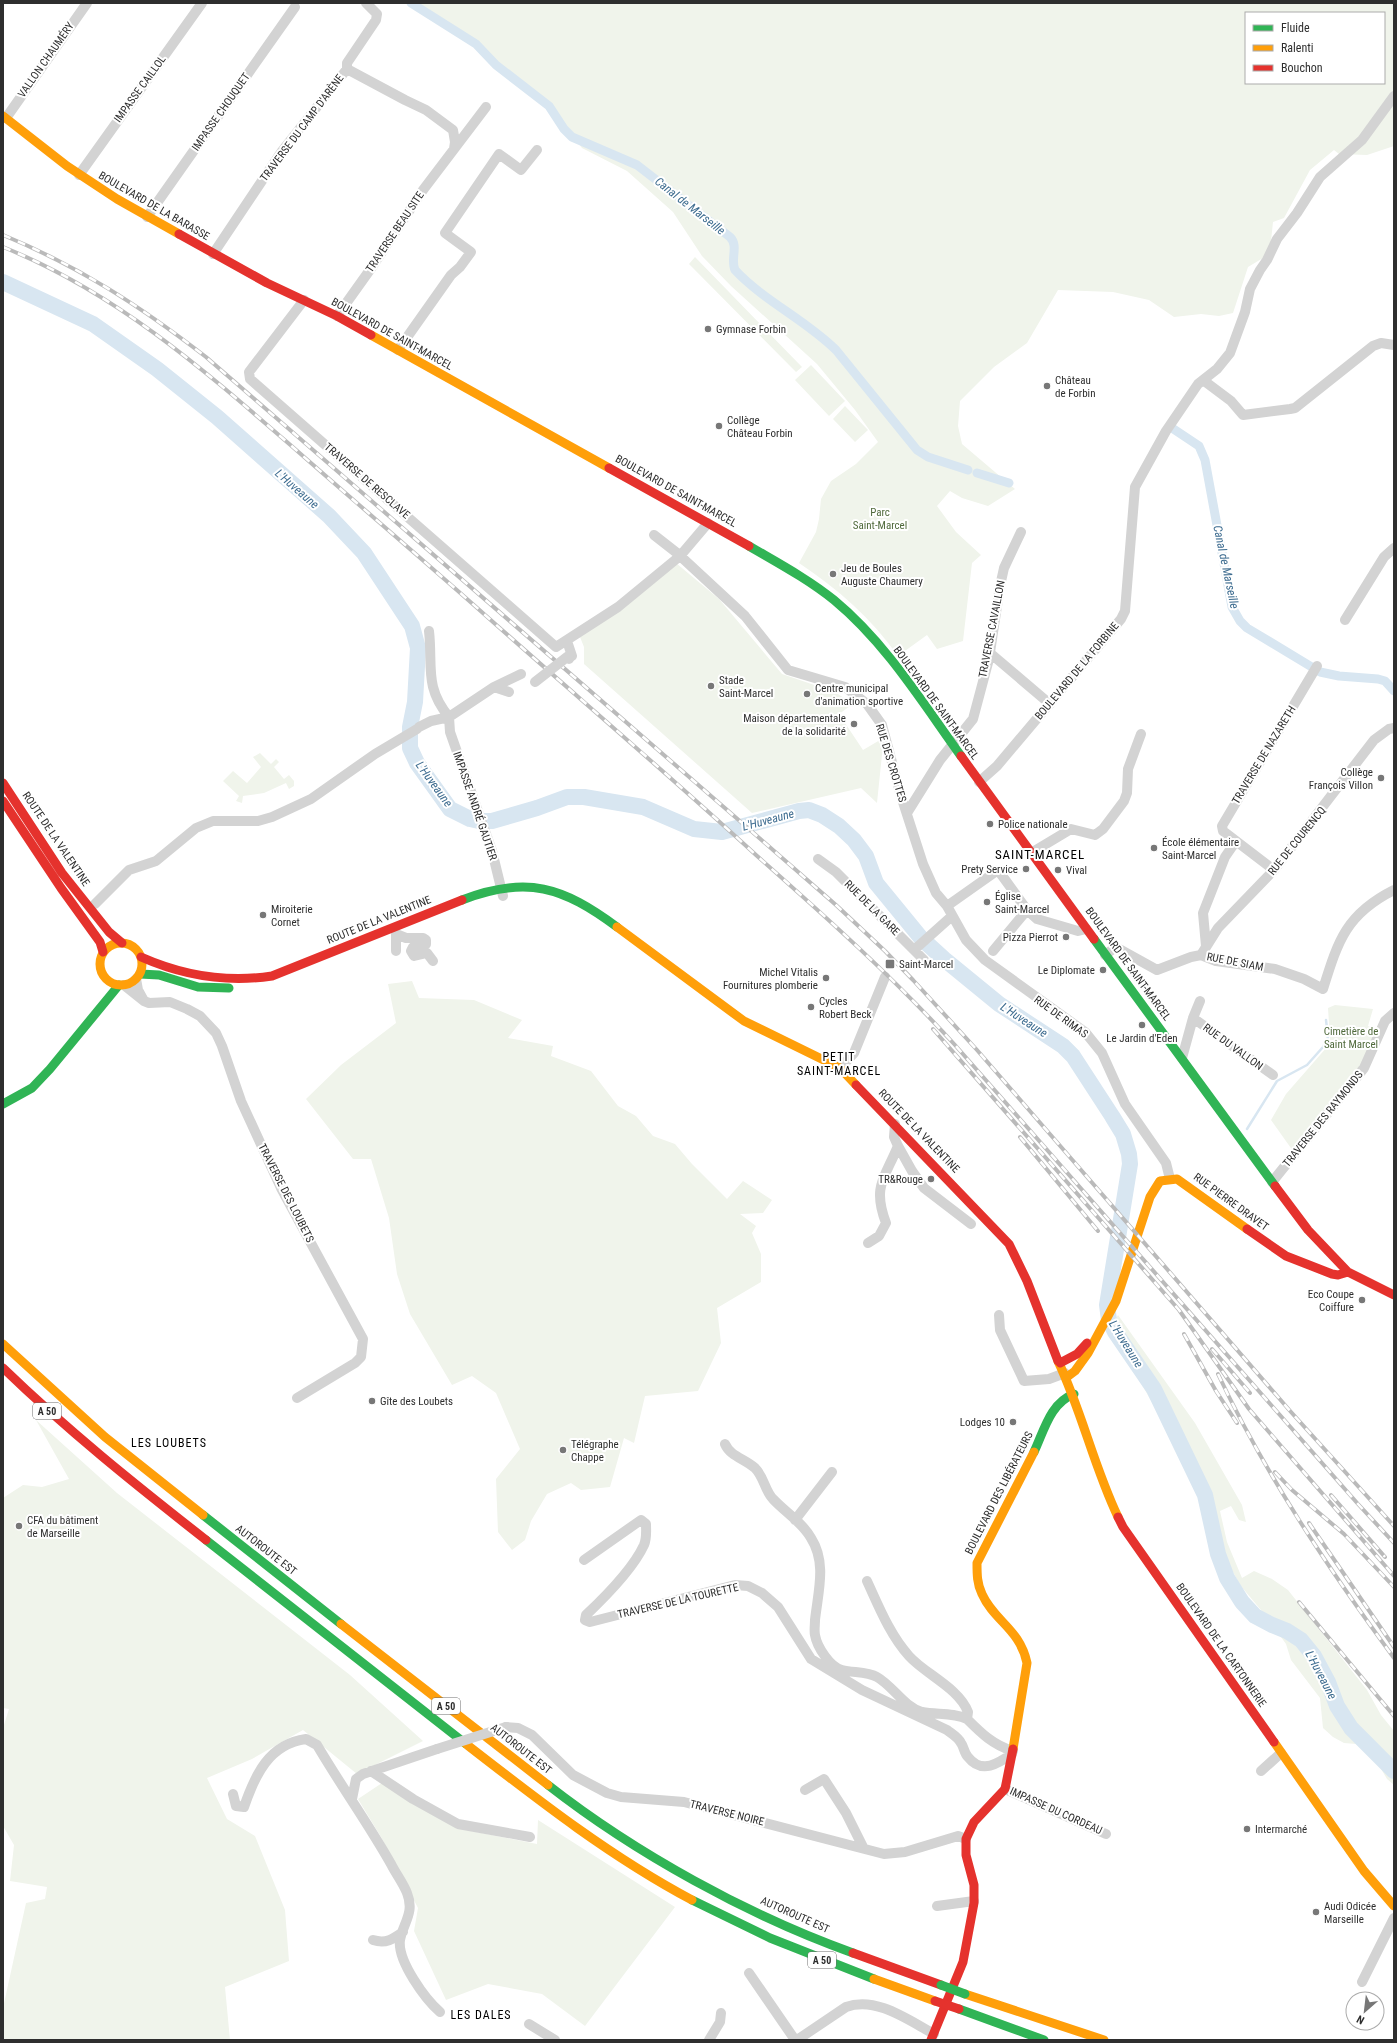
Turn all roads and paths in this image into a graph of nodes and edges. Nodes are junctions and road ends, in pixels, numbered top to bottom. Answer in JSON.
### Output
{"nodes":[{"id":1,"x":87,"y":3,"type":"edge"},
{"id":2,"x":202,"y":3,"type":"edge"},
{"id":3,"x":366,"y":3,"type":"edge"},
{"id":4,"x":295,"y":7,"type":"dead end"},
{"id":5,"x":347,"y":69,"type":"junction"},
{"id":6,"x":1394,"y":96,"type":"edge"},
{"id":7,"x":486,"y":107,"type":"dead end"},
{"id":8,"x":4,"y":117,"type":"edge"},
{"id":9,"x":454,"y":149,"type":"junction"},
{"id":10,"x":537,"y":150,"type":"dead end"},
{"id":11,"x":79,"y":175,"type":"junction"},
{"id":12,"x":147,"y":217,"type":"junction"},
{"id":13,"x":213,"y":254,"type":"junction"},
{"id":14,"x":304,"y":300,"type":"junction"},
{"id":15,"x":337,"y":316,"type":"junction"},
{"id":16,"x":1394,"y":345,"type":"edge"},
{"id":17,"x":398,"y":350,"type":"junction"},
{"id":18,"x":1204,"y":380,"type":"junction"},
{"id":19,"x":708,"y":523,"type":"junction"},
{"id":20,"x":1021,"y":532,"type":"dead end"},
{"id":21,"x":654,"y":535,"type":"dead end"},
{"id":22,"x":1394,"y":548,"type":"edge"},
{"id":23,"x":680,"y":556,"type":"junction"},
{"id":24,"x":1345,"y":620,"type":"dead end"},
{"id":25,"x":429,"y":631,"type":"dead end"},
{"id":26,"x":567,"y":641,"type":"junction"},
{"id":27,"x":990,"y":656,"type":"junction"},
{"id":28,"x":1315,"y":669,"type":"dead end"},
{"id":29,"x":521,"y":674,"type":"dead end"},
{"id":30,"x":535,"y":682,"type":"dead end"},
{"id":31,"x":494,"y":687,"type":"junction"},
{"id":32,"x":509,"y":692,"type":"dead end"},
{"id":33,"x":1050,"y":704,"type":"junction"},
{"id":34,"x":449,"y":717,"type":"junction"},
{"id":35,"x":1394,"y":728,"type":"edge"},
{"id":36,"x":1141,"y":734,"type":"dead end"},
{"id":37,"x":952,"y":745,"type":"junction"},
{"id":38,"x":979,"y":782,"type":"junction"},
{"id":39,"x":3,"y":783,"type":"edge"},
{"id":40,"x":3,"y":801,"type":"edge"},
{"id":41,"x":907,"y":813,"type":"junction"},
{"id":42,"x":1236,"y":841,"type":"junction"},
{"id":43,"x":1031,"y":853,"type":"junction"},
{"id":44,"x":818,"y":858,"type":"dead end"},
{"id":45,"x":1274,"y":870,"type":"junction"},
{"id":46,"x":1394,"y":890,"type":"edge"},
{"id":47,"x":502,"y":891,"type":"junction"},
{"id":48,"x":95,"y":904,"type":"dead end"},
{"id":49,"x":947,"y":906,"type":"junction"},
{"id":50,"x":1027,"y":910,"type":"junction"},
{"id":51,"x":952,"y":916,"type":"junction"},
{"id":52,"x":431,"y":917,"type":"junction"},
{"id":53,"x":410,"y":920,"type":"junction"},
{"id":54,"x":1086,"y":929,"type":"junction"},
{"id":55,"x":396,"y":934,"type":"junction"},
{"id":56,"x":122,"y":943,"type":"junction"},
{"id":57,"x":1206,"y":946,"type":"junction"},
{"id":58,"x":916,"y":948,"type":"junction"},
{"id":59,"x":396,"y":950,"type":"dead end"},
{"id":60,"x":992,"y":951,"type":"dead end"},
{"id":61,"x":103,"y":952,"type":"junction"},
{"id":62,"x":1105,"y":955,"type":"junction"},
{"id":63,"x":1200,"y":955,"type":"junction"},
{"id":64,"x":141,"y":957,"type":"junction"},
{"id":65,"x":924,"y":960,"type":"dead end"},
{"id":66,"x":433,"y":961,"type":"dead end"},
{"id":67,"x":188,"y":972,"type":"junction"},
{"id":68,"x":103,"y":975,"type":"junction"},
{"id":69,"x":138,"y":976,"type":"junction"},
{"id":70,"x":885,"y":977,"type":"dead end"},
{"id":71,"x":176,"y":980,"type":"junction"},
{"id":72,"x":121,"y":985,"type":"junction"},
{"id":73,"x":144,"y":1001,"type":"junction"},
{"id":74,"x":1200,"y":1001,"type":"dead end"},
{"id":75,"x":96,"y":1012,"type":"junction"},
{"id":76,"x":1394,"y":1013,"type":"edge"},
{"id":77,"x":1193,"y":1018,"type":"junction"},
{"id":78,"x":1182,"y":1058,"type":"junction"},
{"id":79,"x":840,"y":1068,"type":"junction"},
{"id":80,"x":1273,"y":1076,"type":"dead end"},
{"id":81,"x":3,"y":1104,"type":"edge"},
{"id":82,"x":895,"y":1124,"type":"junction"},
{"id":83,"x":898,"y":1146,"type":"junction"},
{"id":84,"x":1170,"y":1178,"type":"junction"},
{"id":85,"x":1272,"y":1182,"type":"junction"},
{"id":86,"x":971,"y":1224,"type":"dead end"},
{"id":87,"x":868,"y":1243,"type":"dead end"},
{"id":88,"x":1348,"y":1272,"type":"junction"},
{"id":89,"x":1394,"y":1295,"type":"edge"},
{"id":90,"x":999,"y":1315,"type":"dead end"},
{"id":91,"x":1101,"y":1328,"type":"junction"},
{"id":92,"x":3,"y":1344,"type":"edge"},
{"id":93,"x":1060,"y":1363,"type":"junction"},
{"id":94,"x":3,"y":1368,"type":"edge"},
{"id":95,"x":1066,"y":1375,"type":"junction"},
{"id":96,"x":1074,"y":1394,"type":"junction"},
{"id":97,"x":297,"y":1398,"type":"dead end"},
{"id":98,"x":1079,"y":1410,"type":"junction"},
{"id":99,"x":1049,"y":1421,"type":"junction"},
{"id":100,"x":725,"y":1444,"type":"dead end"},
{"id":101,"x":832,"y":1472,"type":"dead end"},
{"id":102,"x":796,"y":1520,"type":"junction"},
{"id":103,"x":584,"y":1560,"type":"dead end"},
{"id":104,"x":867,"y":1581,"type":"dead end"},
{"id":105,"x":967,"y":1719,"type":"junction"},
{"id":106,"x":1012,"y":1752,"type":"junction"},
{"id":107,"x":1281,"y":1753,"type":"junction"},
{"id":108,"x":371,"y":1771,"type":"junction"},
{"id":109,"x":1261,"y":1771,"type":"dead end"},
{"id":110,"x":1005,"y":1789,"type":"junction"},
{"id":111,"x":805,"y":1790,"type":"dead end"},
{"id":112,"x":233,"y":1794,"type":"dead end"},
{"id":113,"x":352,"y":1799,"type":"junction"},
{"id":114,"x":1106,"y":1834,"type":"dead end"},
{"id":115,"x":530,"y":1837,"type":"dead end"},
{"id":116,"x":966,"y":1839,"type":"junction"},
{"id":117,"x":863,"y":1847,"type":"junction"},
{"id":118,"x":974,"y":1901,"type":"junction"},
{"id":119,"x":938,"y":1906,"type":"dead end"},
{"id":120,"x":1394,"y":1906,"type":"edge"},
{"id":121,"x":1394,"y":1918,"type":"edge"},
{"id":122,"x":403,"y":1932,"type":"junction"},
{"id":123,"x":373,"y":1940,"type":"dead end"},
{"id":124,"x":749,"y":1973,"type":"dead end"},
{"id":125,"x":1362,"y":1982,"type":"dead end"},
{"id":126,"x":440,"y":2012,"type":"dead end"},
{"id":127,"x":721,"y":2013,"type":"dead end"},
{"id":128,"x":529,"y":2024,"type":"dead end"},
{"id":129,"x":932,"y":2037,"type":"edge"},
{"id":130,"x":555,"y":2040,"type":"edge"},
{"id":131,"x":709,"y":2040,"type":"edge"},
{"id":132,"x":1044,"y":2040,"type":"edge"},
{"id":133,"x":1104,"y":2040,"type":"edge"}],
"edges":[{"from":1,"to":8,"type":"street","name":"VALLON CHAUMÉRY"},
{"from":2,"to":11,"type":"street","name":"IMPASSE CAILLOL"},
{"from":3,"to":5,"type":"street","name":"TRAVERSE DU CAMP D'ARÈNE"},
{"from":4,"to":12,"type":"street","name":"IMPASSE CHOUQUET"},
{"from":5,"to":9,"type":"street"},
{"from":5,"to":13,"type":"street","name":"TRAVERSE DU CAMP D'ARÈNE"},
{"from":6,"to":18,"type":"street","name":"BOULEVARD DE LA FORBINE"},
{"from":7,"to":9,"type":"street","name":"TRAVERSE BEAU SITE"},
{"from":8,"to":11,"type":"main road","name":"BOULEVARD DE LA BARASSE"},
{"from":9,"to":15,"type":"street","name":"TRAVERSE BEAU SITE"},
{"from":10,"to":17,"type":"street"},
{"from":11,"to":12,"type":"main road","name":"BOULEVARD DE LA BARASSE"},
{"from":12,"to":13,"type":"main road","name":"BOULEVARD DE LA BARASSE"},
{"from":13,"to":14,"type":"main road","name":"BOULEVARD DE LA BARASSE"},
{"from":14,"to":15,"type":"main road","name":"BOULEVARD DE SAINT-MARCEL"},
{"from":14,"to":26,"type":"street","name":"TRAVERSE DE RESCLAVE"},
{"from":15,"to":17,"type":"main road","name":"BOULEVARD DE SAINT-MARCEL"},
{"from":16,"to":18,"type":"street"},
{"from":17,"to":19,"type":"main road","name":"BOULEVARD DE SAINT-MARCEL"},
{"from":18,"to":33,"type":"street","name":"BOULEVARD DE LA FORBINE"},
{"from":19,"to":23,"type":"street"},
{"from":19,"to":37,"type":"main road","name":"BOULEVARD DE SAINT-MARCEL"},
{"from":20,"to":27,"type":"street","name":"TRAVERSE CAVAILLON"},
{"from":21,"to":23,"type":"street","name":"RUE DES CROTTES"},
{"from":22,"to":24,"type":"street"},
{"from":23,"to":26,"type":"street"},
{"from":23,"to":41,"type":"street","name":"RUE DES CROTTES"},
{"from":25,"to":34,"type":"street"},
{"from":26,"to":30,"type":"street","bridge":true},
{"from":27,"to":33,"type":"street"},
{"from":27,"to":37,"type":"street","name":"TRAVERSE CAVAILLON"},
{"from":28,"to":42,"type":"street","name":"TRAVERSE DE NAZARETH"},
{"from":29,"to":31,"type":"street"},
{"from":31,"to":32,"type":"street"},
{"from":31,"to":34,"type":"street"},
{"from":33,"to":38,"type":"street","name":"BOULEVARD DE LA FORBINE"},
{"from":34,"to":47,"type":"street","name":"IMPASSE ANDRÉ GAUTIER"},
{"from":34,"to":48,"type":"street"},
{"from":35,"to":45,"type":"street","name":"RUE DE COURENCQ"},
{"from":36,"to":43,"type":"street"},
{"from":37,"to":38,"type":"main road","name":"BOULEVARD DE SAINT-MARCEL"},
{"from":37,"to":41,"type":"street","name":"TRAVERSE CAVAILLON"},
{"from":38,"to":43,"type":"main road","name":"BOULEVARD DE SAINT-MARCEL"},
{"from":39,"to":56,"type":"main road","name":"ROUTE DE LA VALENTINE"},
{"from":40,"to":61,"type":"main road","name":"ROUTE DE LA VALENTINE"},
{"from":41,"to":49,"type":"street","name":"RUE DES CROTTES"},
{"from":42,"to":45,"type":"street"},
{"from":42,"to":57,"type":"street"},
{"from":43,"to":54,"type":"main road","name":"BOULEVARD DE SAINT-MARCEL"},
{"from":44,"to":58,"type":"street","name":"RUE DE LA GARE"},
{"from":45,"to":57,"type":"street","name":"RUE DE COURENCQ"},
{"from":46,"to":63,"type":"street","name":"RUE DE SIAM"},
{"from":47,"to":52,"type":"main road","name":"ROUTE DE LA VALENTINE"},
{"from":47,"to":79,"type":"main road","name":"ROUTE DE LA VALENTINE"},
{"from":49,"to":50,"type":"street"},
{"from":49,"to":51,"type":"street","name":"RUE DES CROTTES"},
{"from":50,"to":54,"type":"street"},
{"from":50,"to":60,"type":"street"},
{"from":51,"to":58,"type":"street"},
{"from":51,"to":84,"type":"street","name":"RUE DE RIMAS"},
{"from":52,"to":53,"type":"main road","name":"ROUTE DE LA VALENTINE"},
{"from":52,"to":55,"type":"main road","name":"ROUTE DE LA VALENTINE"},
{"from":53,"to":55,"type":"main road"},
{"from":53,"to":67,"type":"main road","name":"ROUTE DE LA VALENTINE"},
{"from":54,"to":62,"type":"main road","name":"BOULEVARD DE SAINT-MARCEL"},
{"from":55,"to":59,"type":"street"},
{"from":55,"to":66,"type":"street"},
{"from":55,"to":71,"type":"main road","name":"ROUTE DE LA VALENTINE"},
{"from":56,"to":61,"type":"main road"},
{"from":56,"to":64,"type":"main road"},
{"from":57,"to":63,"type":"street","name":"RUE DE COURENCQ"},
{"from":58,"to":65,"type":"street","name":"RUE DE LA GARE"},
{"from":61,"to":68,"type":"main road"},
{"from":62,"to":63,"type":"street","name":"RUE DE SIAM"},
{"from":62,"to":78,"type":"main road","name":"BOULEVARD DE SAINT-MARCEL"},
{"from":64,"to":67,"type":"main road","name":"ROUTE DE LA VALENTINE"},
{"from":64,"to":69,"type":"main road"},
{"from":67,"to":71,"type":"main road"},
{"from":68,"to":72,"type":"main road"},
{"from":68,"to":75,"type":"main road"},
{"from":69,"to":71,"type":"main road","name":"ROUTE DE LA VALENTINE"},
{"from":69,"to":72,"type":"main road"},
{"from":69,"to":73,"type":"street"},
{"from":70,"to":79,"type":"street"},
{"from":72,"to":73,"type":"street"},
{"from":72,"to":75,"type":"main road"},
{"from":73,"to":97,"type":"street","name":"TRAVERSE DES LOUBETS"},
{"from":74,"to":77,"type":"street"},
{"from":75,"to":81,"type":"main road"},
{"from":76,"to":85,"type":"street","name":"TRAVERSE DES RAYMONDS"},
{"from":77,"to":78,"type":"street"},
{"from":77,"to":80,"type":"street","name":"RUE DU VALLON"},
{"from":78,"to":85,"type":"main road","name":"BOULEVARD DE SAINT-MARCEL"},
{"from":79,"to":82,"type":"main road","name":"ROUTE DE LA VALENTINE"},
{"from":82,"to":83,"type":"street"},
{"from":82,"to":93,"type":"main road","name":"ROUTE DE LA VALENTINE"},
{"from":83,"to":86,"type":"street"},
{"from":83,"to":87,"type":"street"},
{"from":84,"to":88,"type":"main road","name":"RUE PIERRE DRAVET"},
{"from":84,"to":91,"type":"main road"},
{"from":85,"to":88,"type":"main road","name":"BOULEVARD DE SAINT-MARCEL"},
{"from":88,"to":89,"type":"main road","name":"BOULEVARD DE SAINT-MARCEL"},
{"from":90,"to":95,"type":"street"},
{"from":91,"to":93,"type":"main road"},
{"from":91,"to":95,"type":"main road"},
{"from":92,"to":133,"type":"main road","name":"AUTOROUTE EST","number":"A 50","bridge":true},
{"from":93,"to":95,"type":"main road","name":"ROUTE DE LA VALENTINE"},
{"from":94,"to":132,"type":"main road","number":"A 50","bridge":true},
{"from":95,"to":96,"type":"main road","name":"BOULEVARD DE LA CARTONNERIE"},
{"from":96,"to":98,"type":"main road","name":"BOULEVARD DE LA CARTONNERIE"},
{"from":96,"to":99,"type":"main road","name":"BOULEVARD DES LIBÉRATEURS"},
{"from":98,"to":99,"type":"main road","name":"BOULEVARD DES LIBÉRATEURS"},
{"from":98,"to":107,"type":"main road","name":"BOULEVARD DE LA CARTONNERIE"},
{"from":99,"to":106,"type":"main road","name":"BOULEVARD DES LIBÉRATEURS"},
{"from":100,"to":102,"type":"street"},
{"from":101,"to":102,"type":"street"},
{"from":102,"to":105,"type":"street"},
{"from":103,"to":106,"type":"street","name":"TRAVERSE DE LA TOURETTE"},
{"from":104,"to":105,"type":"street"},
{"from":105,"to":106,"type":"street"},
{"from":106,"to":110,"type":"main road","name":"BOULEVARD DES LIBÉRATEURS"},
{"from":107,"to":109,"type":"street"},
{"from":107,"to":120,"type":"main road","name":"BOULEVARD DE LA CARTONNERIE"},
{"from":108,"to":113,"type":"street"},
{"from":108,"to":115,"type":"street"},
{"from":108,"to":117,"type":"street","name":"TRAVERSE NOIRE","bridge":true},
{"from":110,"to":114,"type":"street","name":"IMPASSE DU CORDEAU"},
{"from":110,"to":116,"type":"main road","name":"BOULEVARD DES LIBÉRATEURS"},
{"from":111,"to":117,"type":"street"},
{"from":112,"to":113,"type":"street"},
{"from":113,"to":122,"type":"street"},
{"from":116,"to":117,"type":"street","name":"TRAVERSE NOIRE"},
{"from":116,"to":118,"type":"main road","name":"BOULEVARD DES LIBÉRATEURS"},
{"from":118,"to":119,"type":"street"},
{"from":118,"to":129,"type":"main road","name":"BOULEVARD DES LIBÉRATEURS"},
{"from":121,"to":125,"type":"street"},
{"from":122,"to":123,"type":"street"},
{"from":122,"to":126,"type":"street"},
{"from":124,"to":129,"type":"street"},
{"from":127,"to":131,"type":"street"},
{"from":128,"to":130,"type":"street"}]}
